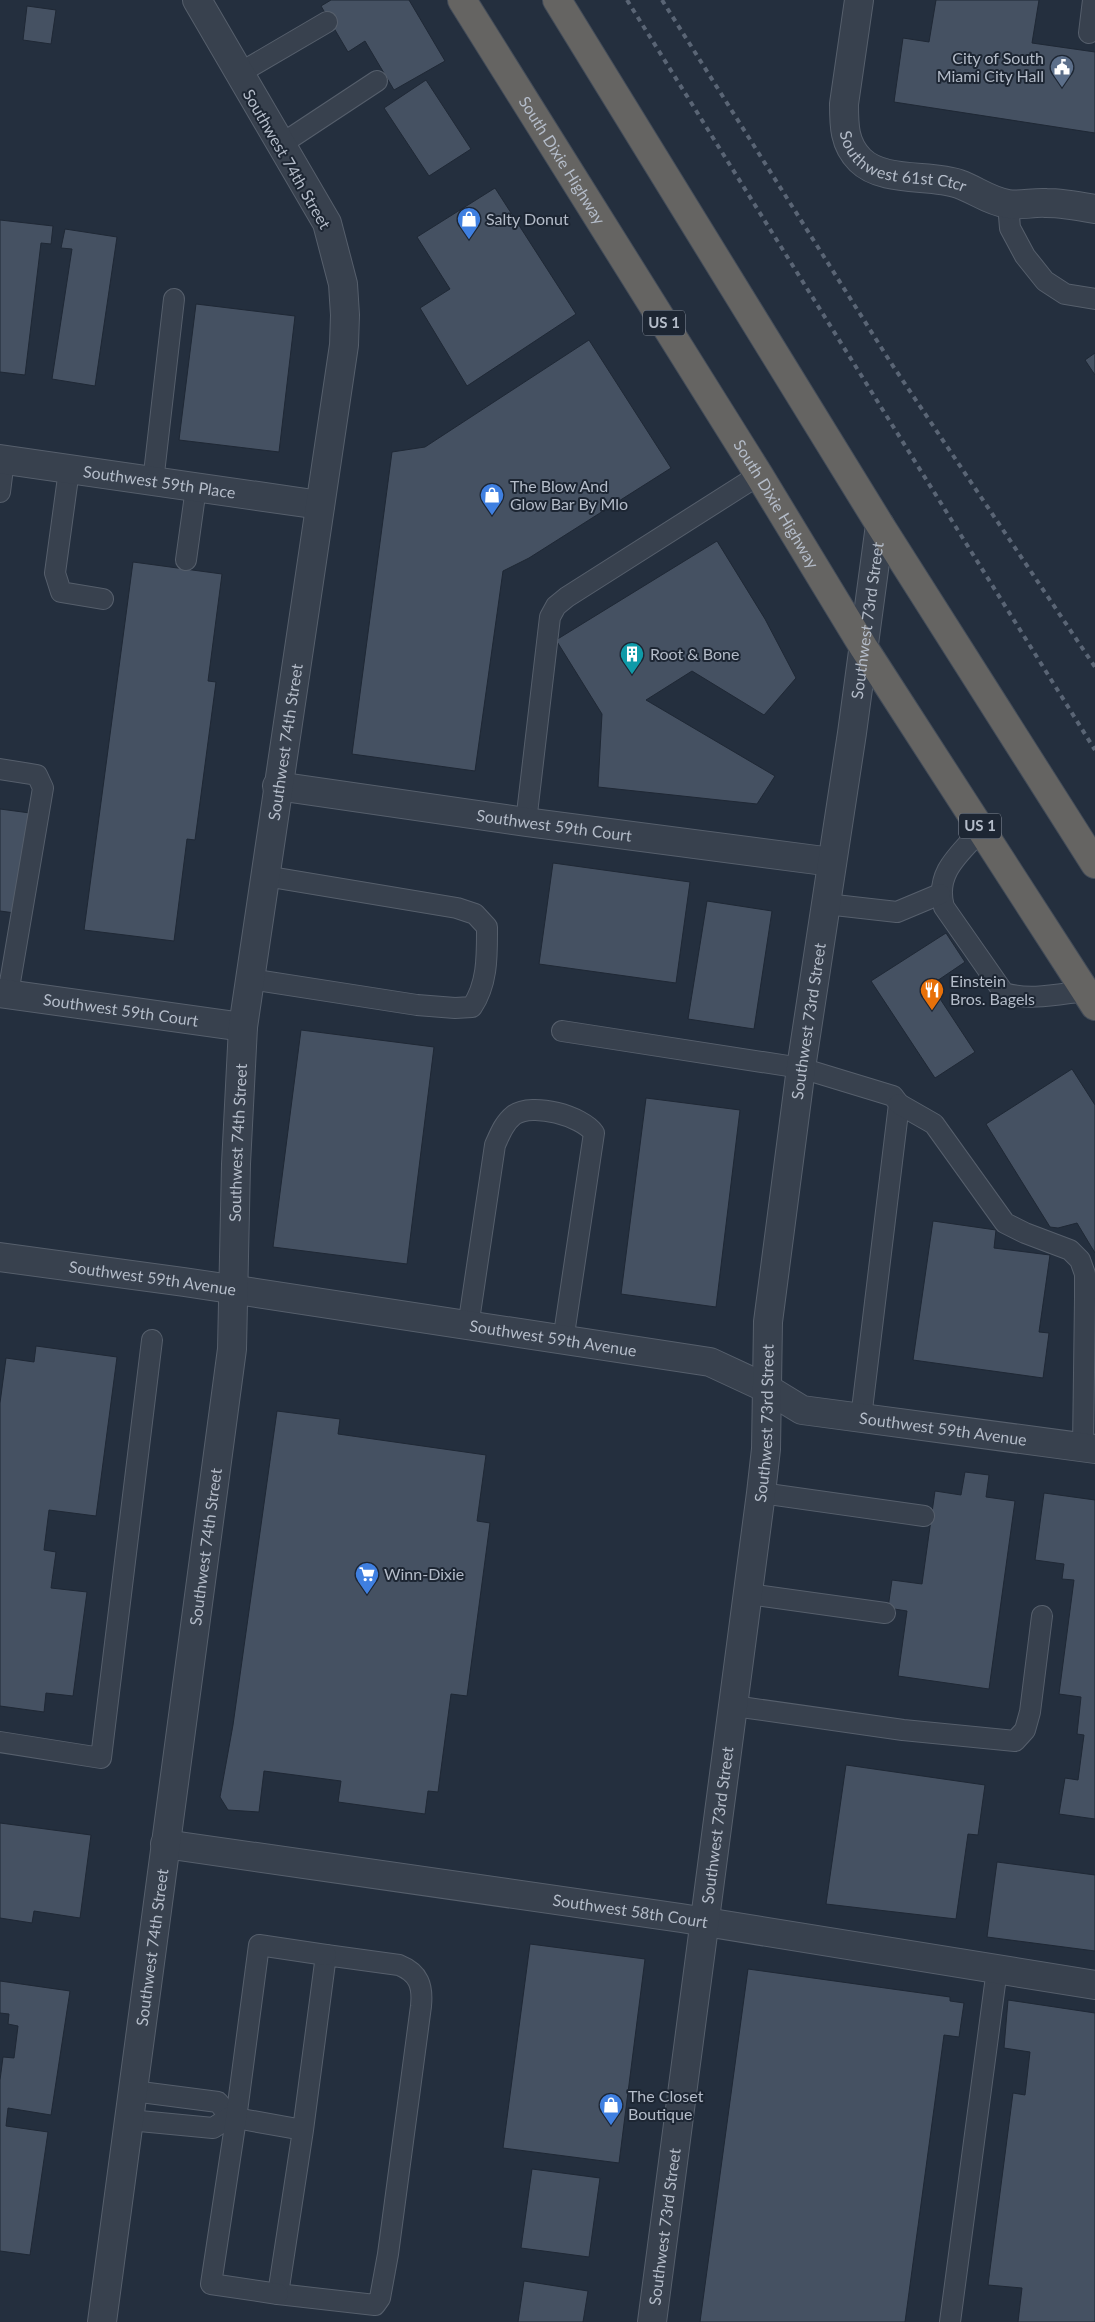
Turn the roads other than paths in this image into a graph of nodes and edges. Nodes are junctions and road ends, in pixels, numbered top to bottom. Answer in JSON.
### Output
{"nodes":[{"id":1,"x":197,"y":0,"type":"edge"},
{"id":2,"x":462,"y":0,"type":"edge"},
{"id":3,"x":557,"y":0,"type":"edge"},
{"id":4,"x":859,"y":0,"type":"edge"},
{"id":5,"x":1093,"y":0,"type":"edge"},
{"id":6,"x":327,"y":22,"type":"dead end"},
{"id":7,"x":1089,"y":33,"type":"dead end"},
{"id":8,"x":238,"y":74,"type":"junction"},
{"id":9,"x":376,"y":81,"type":"dead end"},
{"id":10,"x":280,"y":145,"type":"junction"},
{"id":11,"x":1008,"y":204,"type":"junction"},
{"id":12,"x":1095,"y":209,"type":"edge"},
{"id":13,"x":174,"y":299,"type":"dead end"},
{"id":14,"x":1095,"y":299,"type":"edge"},
{"id":15,"x":2,"y":460,"type":"edge"},
{"id":16,"x":69,"y":470,"type":"junction"},
{"id":17,"x":759,"y":475,"type":"junction"},
{"id":18,"x":153,"y":482,"type":"junction"},
{"id":19,"x":196,"y":488,"type":"junction"},
{"id":20,"x":0,"y":492,"type":"edge"},
{"id":21,"x":320,"y":505,"type":"junction"},
{"id":22,"x":880,"y":525,"type":"junction"},
{"id":23,"x":186,"y":560,"type":"dead end"},
{"id":24,"x":103,"y":599,"type":"dead end"},
{"id":25,"x":864,"y":648,"type":"junction"},
{"id":26,"x":0,"y":769,"type":"edge"},
{"id":27,"x":277,"y":786,"type":"junction"},
{"id":28,"x":526,"y":822,"type":"junction"},
{"id":29,"x":982,"y":829,"type":"junction"},
{"id":30,"x":832,"y":862,"type":"junction"},
{"id":31,"x":1095,"y":864,"type":"edge"},
{"id":32,"x":265,"y":876,"type":"junction"},
{"id":33,"x":940,"y":894,"type":"junction"},
{"id":34,"x":826,"y":904,"type":"junction"},
{"id":35,"x":250,"y":979,"type":"junction"},
{"id":36,"x":4,"y":993,"type":"edge"},
{"id":37,"x":1090,"y":998,"type":"edge"},
{"id":38,"x":243,"y":1027,"type":"junction"},
{"id":39,"x":562,"y":1031,"type":"dead end"},
{"id":40,"x":801,"y":1068,"type":"junction"},
{"id":41,"x":899,"y":1104,"type":"junction"},
{"id":42,"x":0,"y":1257,"type":"edge"},
{"id":43,"x":235,"y":1290,"type":"junction"},
{"id":44,"x":468,"y":1326,"type":"junction"},
{"id":45,"x":152,"y":1340,"type":"dead end"},
{"id":46,"x":563,"y":1341,"type":"junction"},
{"id":47,"x":766,"y":1388,"type":"junction"},
{"id":48,"x":861,"y":1418,"type":"junction"},
{"id":49,"x":1089,"y":1448,"type":"edge"},
{"id":50,"x":762,"y":1493,"type":"junction"},
{"id":51,"x":924,"y":1516,"type":"dead end"},
{"id":52,"x":749,"y":1594,"type":"junction"},
{"id":53,"x":885,"y":1613,"type":"dead end"},
{"id":54,"x":1042,"y":1616,"type":"dead end"},
{"id":55,"x":734,"y":1706,"type":"junction"},
{"id":56,"x":0,"y":1742,"type":"edge"},
{"id":57,"x":165,"y":1844,"type":"junction"},
{"id":58,"x":705,"y":1922,"type":"junction"},
{"id":59,"x":326,"y":1955,"type":"junction"},
{"id":60,"x":997,"y":1969,"type":"junction"},
{"id":61,"x":1095,"y":1985,"type":"edge"},
{"id":62,"x":133,"y":2091,"type":"junction"},
{"id":63,"x":233,"y":2118,"type":"junction"},
{"id":64,"x":129,"y":2120,"type":"junction"},
{"id":65,"x":302,"y":2130,"type":"junction"},
{"id":66,"x":278,"y":2294,"type":"junction"},
{"id":67,"x":102,"y":2322,"type":"edge"},
{"id":68,"x":652,"y":2322,"type":"edge"},
{"id":69,"x":950,"y":2322,"type":"edge"}],
"edges":[{"from":1,"to":8,"type":"street","name":"Southwest 74th Street"},
{"from":2,"to":17,"type":"highway","name":"South Dixie Highway","number":"US 1"},
{"from":3,"to":22,"type":"highway"},
{"from":4,"to":11,"type":"street","name":"Southwest 61st Ctcr"},
{"from":5,"to":7,"type":"lane"},
{"from":6,"to":8,"type":"lane"},
{"from":8,"to":10,"type":"street","name":"Southwest 74th Street"},
{"from":9,"to":10,"type":"lane"},
{"from":10,"to":21,"type":"street","name":"Southwest 74th Street"},
{"from":11,"to":12,"type":"street","name":"Southwest 61st Ctcr"},
{"from":11,"to":14,"type":"lane"},
{"from":13,"to":18,"type":"lane"},
{"from":15,"to":16,"type":"street","name":"Southwest 59th Place"},
{"from":15,"to":20,"type":"lane"},
{"from":16,"to":18,"type":"street","name":"Southwest 59th Place"},
{"from":16,"to":24,"type":"lane"},
{"from":17,"to":25,"type":"highway","name":"South Dixie Highway","number":"US 1"},
{"from":17,"to":28,"type":"lane"},
{"from":18,"to":19,"type":"street","name":"Southwest 59th Place"},
{"from":19,"to":21,"type":"street","name":"Southwest 59th Place"},
{"from":19,"to":23,"type":"lane"},
{"from":21,"to":27,"type":"street","name":"Southwest 74th Street"},
{"from":22,"to":25,"type":"street","name":"Southwest 73rd Street"},
{"from":22,"to":31,"type":"highway"},
{"from":25,"to":29,"type":"highway","name":"South Dixie Highway","number":"US 1"},
{"from":25,"to":30,"type":"street","name":"Southwest 73rd Street"},
{"from":26,"to":36,"type":"lane"},
{"from":27,"to":28,"type":"street","name":"Southwest 59th Court"},
{"from":27,"to":32,"type":"street","name":"Southwest 74th Street"},
{"from":28,"to":30,"type":"street","name":"Southwest 59th Court"},
{"from":29,"to":33,"type":"lane"},
{"from":29,"to":37,"type":"highway","name":"South Dixie Highway","number":"US 1"},
{"from":30,"to":34,"type":"street","name":"Southwest 73rd Street"},
{"from":32,"to":35,"type":"street","name":"Southwest 74th Street"},
{"from":32,"to":35,"type":"lane"},
{"from":33,"to":34,"type":"lane"},
{"from":33,"to":37,"type":"lane"},
{"from":34,"to":40,"type":"street","name":"Southwest 73rd Street"},
{"from":35,"to":38,"type":"street","name":"Southwest 74th Street"},
{"from":36,"to":38,"type":"street","name":"Southwest 59th Court"},
{"from":38,"to":43,"type":"street","name":"Southwest 74th Street"},
{"from":39,"to":40,"type":"lane"},
{"from":40,"to":41,"type":"lane"},
{"from":40,"to":47,"type":"street","name":"Southwest 73rd Street"},
{"from":41,"to":48,"type":"lane"},
{"from":41,"to":49,"type":"lane"},
{"from":42,"to":43,"type":"street","name":"Southwest 59th Avenue"},
{"from":43,"to":44,"type":"street","name":"Southwest 59th Avenue"},
{"from":43,"to":57,"type":"street","name":"Southwest 74th Street"},
{"from":44,"to":46,"type":"street","name":"Southwest 59th Avenue"},
{"from":44,"to":46,"type":"lane"},
{"from":45,"to":56,"type":"lane"},
{"from":46,"to":47,"type":"street","name":"Southwest 59th Avenue"},
{"from":47,"to":48,"type":"street","name":"Southwest 59th Avenue"},
{"from":47,"to":50,"type":"street","name":"Southwest 73rd Street"},
{"from":48,"to":49,"type":"street","name":"Southwest 59th Avenue"},
{"from":50,"to":51,"type":"lane"},
{"from":50,"to":52,"type":"street","name":"Southwest 73rd Street"},
{"from":52,"to":53,"type":"lane"},
{"from":52,"to":55,"type":"street","name":"Southwest 73rd Street"},
{"from":54,"to":55,"type":"lane"},
{"from":55,"to":58,"type":"street","name":"Southwest 73rd Street"},
{"from":57,"to":58,"type":"street","name":"Southwest 58th Court"},
{"from":57,"to":62,"type":"street","name":"Southwest 74th Street"},
{"from":58,"to":60,"type":"street","name":"Southwest 58th Court"},
{"from":58,"to":68,"type":"street","name":"Southwest 73rd Street"},
{"from":59,"to":63,"type":"lane"},
{"from":59,"to":65,"type":"lane"},
{"from":59,"to":66,"type":"lane"},
{"from":60,"to":61,"type":"street","name":"Southwest 58th Court"},
{"from":60,"to":69,"type":"lane"},
{"from":62,"to":63,"type":"lane"},
{"from":62,"to":64,"type":"street","name":"Southwest 74th Street"},
{"from":63,"to":64,"type":"lane"},
{"from":63,"to":65,"type":"lane"},
{"from":63,"to":66,"type":"lane"},
{"from":64,"to":67,"type":"street","name":"Southwest 74th Street"},
{"from":65,"to":66,"type":"lane"}]}
